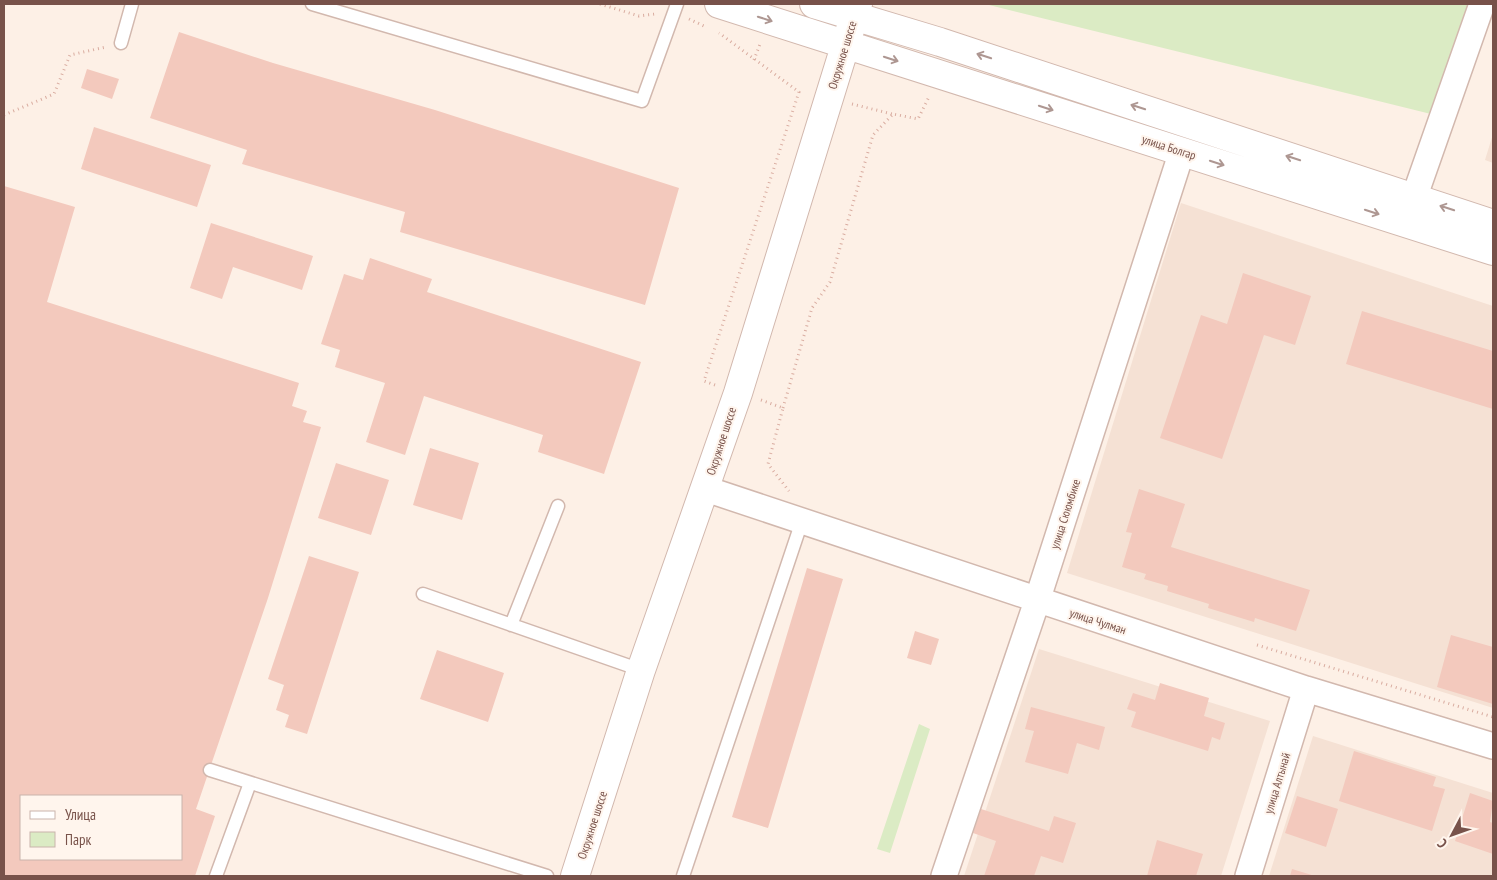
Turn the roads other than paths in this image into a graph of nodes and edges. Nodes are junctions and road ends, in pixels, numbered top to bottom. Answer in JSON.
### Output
{"nodes":[{"id":1,"x":132,"y":4,"type":"edge"},
{"id":2,"x":312,"y":4,"type":"edge"},
{"id":3,"x":814,"y":4,"type":"edge"},
{"id":4,"x":1482,"y":4,"type":"edge"},
{"id":5,"x":675,"y":8,"type":"edge"},
{"id":6,"x":856,"y":10,"type":"edge"},
{"id":7,"x":713,"y":15,"type":"edge"},
{"id":8,"x":121,"y":43,"type":"road end"},
{"id":9,"x":844,"y":45,"type":"junction"},
{"id":10,"x":1182,"y":151,"type":"junction"},
{"id":11,"x":1414,"y":198,"type":"junction"},
{"id":12,"x":1493,"y":224,"type":"edge"},
{"id":13,"x":1493,"y":251,"type":"edge"},
{"id":14,"x":706,"y":489,"type":"junction"},
{"id":15,"x":558,"y":506,"type":"dead end"},
{"id":16,"x":802,"y":521,"type":"junction"},
{"id":17,"x":422,"y":594,"type":"dead end"},
{"id":18,"x":1037,"y":601,"type":"junction"},
{"id":19,"x":511,"y":625,"type":"junction"},
{"id":20,"x":642,"y":670,"type":"junction"},
{"id":21,"x":1306,"y":689,"type":"junction"},
{"id":22,"x":1493,"y":746,"type":"edge"},
{"id":23,"x":210,"y":770,"type":"dead end"},
{"id":24,"x":250,"y":783,"type":"junction"},
{"id":25,"x":216,"y":876,"type":"edge"},
{"id":26,"x":546,"y":876,"type":"edge"},
{"id":27,"x":575,"y":876,"type":"edge"},
{"id":28,"x":683,"y":876,"type":"edge"},
{"id":29,"x":944,"y":876,"type":"edge"},
{"id":30,"x":1248,"y":876,"type":"edge"}],
"edges":[{"from":1,"to":8,"type":"lane"},
{"from":2,"to":5,"type":"lane"},
{"from":3,"to":6,"type":"street"},
{"from":4,"to":11,"type":"street"},
{"from":6,"to":9,"type":"street","name":"Окружное шоссе"},
{"from":11,"to":6,"type":"street","one_way":true},
{"from":7,"to":9,"type":"street","name":"улица Болгар","one_way":true},
{"from":9,"to":10,"type":"street","name":"улица Болгар","one_way":true},
{"from":9,"to":14,"type":"street","name":"Окружное шоссе"},
{"from":10,"to":13,"type":"street","name":"улица Болгар","one_way":true},
{"from":10,"to":18,"type":"street","name":"улица Сююмбике"},
{"from":12,"to":11,"type":"street","one_way":true},
{"from":14,"to":16,"type":"street","name":"улица Чулман"},
{"from":14,"to":20,"type":"street","name":"Окружное шоссе"},
{"from":15,"to":19,"type":"lane"},
{"from":16,"to":18,"type":"street","name":"улица Чулман"},
{"from":16,"to":28,"type":"lane"},
{"from":17,"to":19,"type":"lane"},
{"from":18,"to":21,"type":"street","name":"улица Чулман"},
{"from":18,"to":29,"type":"street","name":"улица Сююмбике"},
{"from":19,"to":20,"type":"lane"},
{"from":20,"to":27,"type":"street","name":"Окружное шоссе"},
{"from":21,"to":22,"type":"street","name":"улица Чулман"},
{"from":21,"to":30,"type":"street","name":"улица Алтынай"},
{"from":23,"to":24,"type":"lane"},
{"from":24,"to":25,"type":"lane"},
{"from":24,"to":26,"type":"lane"}]}
